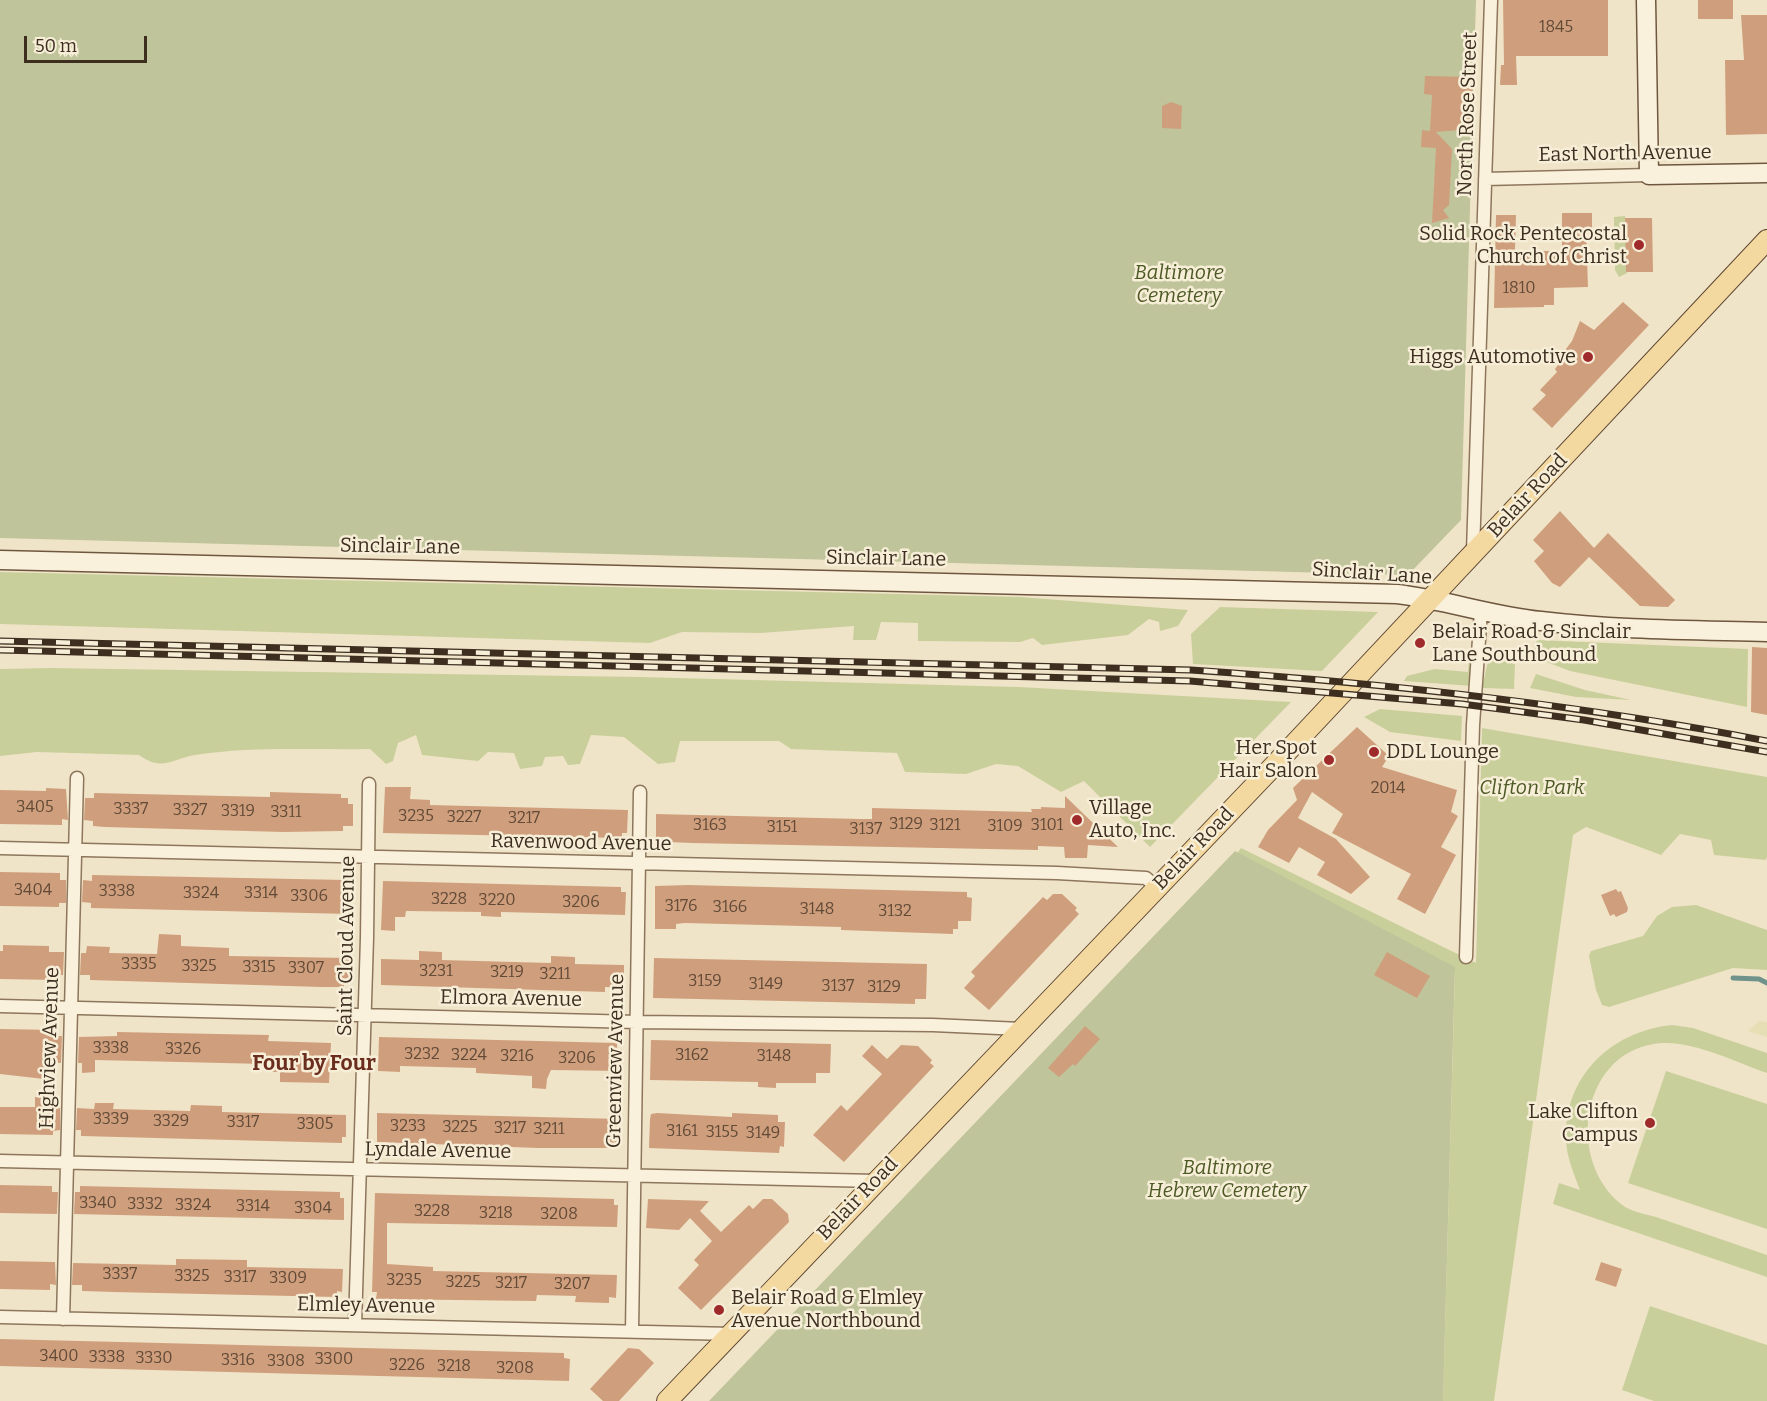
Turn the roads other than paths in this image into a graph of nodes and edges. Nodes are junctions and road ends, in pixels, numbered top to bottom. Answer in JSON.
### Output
{"nodes":[{"id":1,"x":1491,"y":0,"type":"edge"},
{"id":2,"x":1646,"y":0,"type":"edge"},
{"id":3,"x":1767,"y":173,"type":"edge"},
{"id":4,"x":1649,"y":176,"type":"junction"},
{"id":5,"x":1485,"y":179,"type":"junction"},
{"id":6,"x":1767,"y":240,"type":"edge"},
{"id":7,"x":1473,"y":554,"type":"junction"},
{"id":8,"x":0,"y":560,"type":"edge"},
{"id":9,"x":1431,"y":598,"type":"junction"},
{"id":10,"x":1481,"y":611,"type":"junction"},
{"id":11,"x":1767,"y":632,"type":"edge"},
{"id":12,"x":77,"y":778,"type":"dead end"},
{"id":13,"x":369,"y":783,"type":"dead end"},
{"id":14,"x":640,"y":792,"type":"dead end"},
{"id":15,"x":0,"y":848,"type":"edge"},
{"id":16,"x":76,"y":850,"type":"junction"},
{"id":17,"x":369,"y":859,"type":"junction"},
{"id":18,"x":639,"y":864,"type":"junction"},
{"id":19,"x":1157,"y":888,"type":"junction"},
{"id":20,"x":1467,"y":957,"type":"dead end"},
{"id":21,"x":0,"y":1006,"type":"edge"},
{"id":22,"x":71,"y":1008,"type":"junction"},
{"id":23,"x":365,"y":1015,"type":"junction"},
{"id":24,"x":637,"y":1022,"type":"junction"},
{"id":25,"x":1021,"y":1029,"type":"junction"},
{"id":26,"x":0,"y":1161,"type":"edge"},
{"id":27,"x":67,"y":1163,"type":"junction"},
{"id":28,"x":360,"y":1169,"type":"junction"},
{"id":29,"x":634,"y":1175,"type":"junction"},
{"id":30,"x":876,"y":1181,"type":"junction"},
{"id":31,"x":0,"y":1317,"type":"edge"},
{"id":32,"x":63,"y":1319,"type":"junction"},
{"id":33,"x":355,"y":1325,"type":"junction"},
{"id":34,"x":632,"y":1331,"type":"junction"},
{"id":35,"x":732,"y":1334,"type":"junction"},
{"id":36,"x":667,"y":1401,"type":"edge"}],
"edges":[{"from":1,"to":5,"type":"street","name":"North Rose Street"},
{"from":2,"to":4,"type":"main road"},
{"from":3,"to":4,"type":"main road","name":"East North Avenue"},
{"from":4,"to":5,"type":"street","name":"East North Avenue"},
{"from":5,"to":7,"type":"street","name":"North Rose Street"},
{"from":6,"to":7,"type":"main road","name":"Belair Road"},
{"from":7,"to":9,"type":"main road","name":"Belair Road"},
{"from":8,"to":9,"type":"main road","name":"Sinclair Lane"},
{"from":9,"to":10,"type":"main road","name":"Sinclair Lane"},
{"from":9,"to":19,"type":"main road","name":"Belair Road"},
{"from":10,"to":11,"type":"main road","name":"Sinclair Lane"},
{"from":10,"to":20,"type":"street"},
{"from":12,"to":16,"type":"street","name":"Highview Avenue"},
{"from":13,"to":17,"type":"street","name":"Saint Cloud Avenue"},
{"from":14,"to":18,"type":"street","name":"Greenview Avenue"},
{"from":15,"to":16,"type":"street","name":"Ravenwood Avenue"},
{"from":16,"to":17,"type":"street","name":"Ravenwood Avenue"},
{"from":16,"to":22,"type":"street","name":"Highview Avenue"},
{"from":17,"to":18,"type":"street","name":"Ravenwood Avenue"},
{"from":17,"to":23,"type":"street","name":"Saint Cloud Avenue"},
{"from":18,"to":19,"type":"street","name":"Ravenwood Avenue"},
{"from":18,"to":24,"type":"street","name":"Greenview Avenue"},
{"from":19,"to":25,"type":"main road","name":"Belair Road"},
{"from":21,"to":22,"type":"street","name":"Elmora Avenue"},
{"from":22,"to":23,"type":"street","name":"Elmora Avenue"},
{"from":22,"to":27,"type":"street","name":"Highview Avenue"},
{"from":23,"to":24,"type":"street","name":"Elmora Avenue"},
{"from":23,"to":28,"type":"street","name":"Saint Cloud Avenue"},
{"from":24,"to":25,"type":"street","name":"Elmora Avenue"},
{"from":24,"to":29,"type":"street","name":"Greenview Avenue"},
{"from":25,"to":30,"type":"main road","name":"Belair Road"},
{"from":26,"to":27,"type":"street","name":"Lyndale Avenue"},
{"from":27,"to":28,"type":"street","name":"Lyndale Avenue"},
{"from":27,"to":32,"type":"street","name":"Highview Avenue"},
{"from":28,"to":29,"type":"street","name":"Lyndale Avenue"},
{"from":28,"to":33,"type":"street","name":"Saint Cloud Avenue"},
{"from":29,"to":30,"type":"street","name":"Lyndale Avenue"},
{"from":29,"to":34,"type":"street","name":"Greenview Avenue"},
{"from":30,"to":35,"type":"main road","name":"Belair Road"},
{"from":31,"to":32,"type":"street","name":"Elmley Avenue"},
{"from":32,"to":33,"type":"street","name":"Elmley Avenue"},
{"from":33,"to":34,"type":"street","name":"Elmley Avenue"},
{"from":34,"to":35,"type":"street","name":"Elmley Avenue"},
{"from":35,"to":36,"type":"main road","name":"Belair Road"}]}
